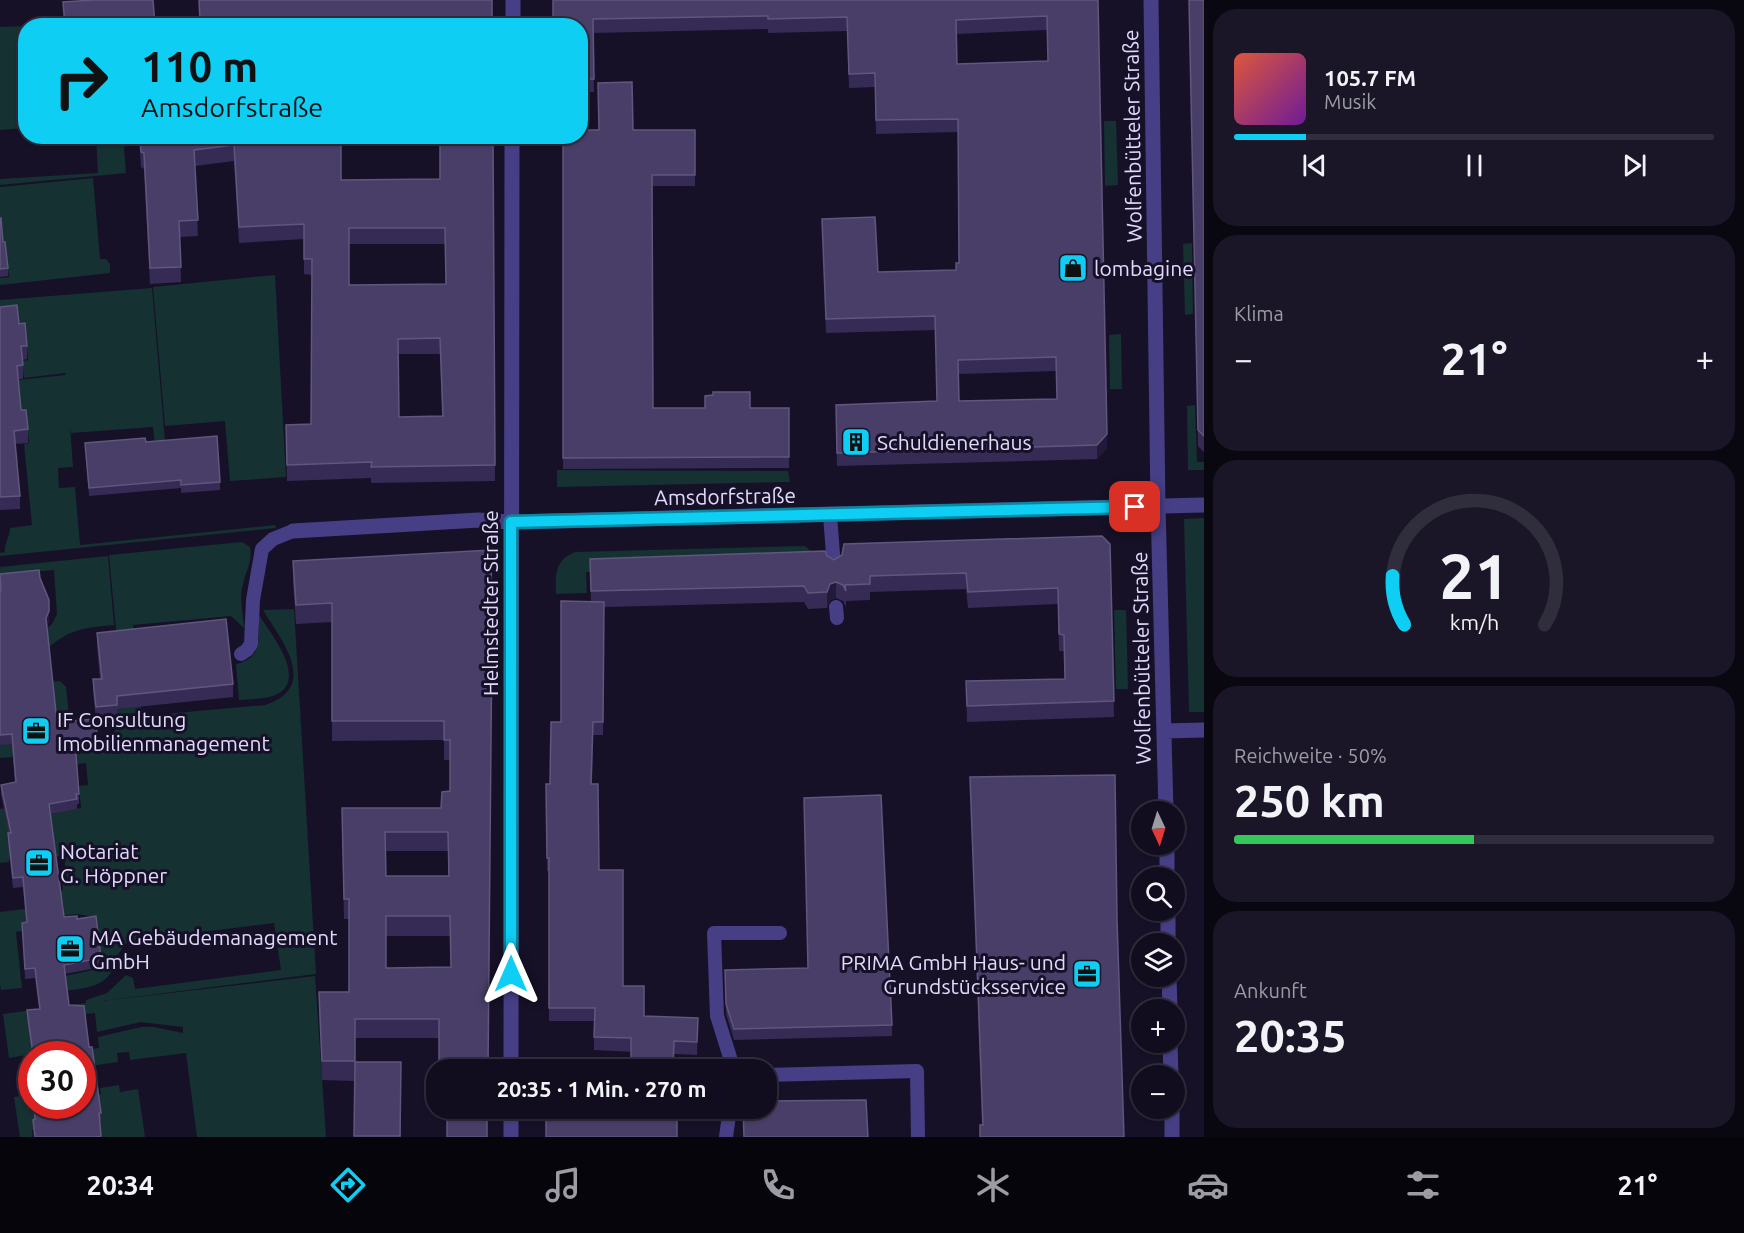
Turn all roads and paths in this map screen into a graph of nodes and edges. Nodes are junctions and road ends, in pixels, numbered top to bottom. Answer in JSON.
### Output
{"nodes":[{"id":1,"x":513,"y":0,"type":"edge"},
{"id":2,"x":1151,"y":0,"type":"edge"},
{"id":3,"x":513,"y":18,"type":"edge"},
{"id":4,"x":512,"y":144,"type":"edge"},
{"id":5,"x":1204,"y":505,"type":"edge"},
{"id":6,"x":1158,"y":506,"type":"junction"},
{"id":7,"x":830,"y":515,"type":"junction"},
{"id":8,"x":511,"y":522,"type":"junction"},
{"id":9,"x":293,"y":531,"type":"joint"},
{"id":10,"x":834,"y":567,"type":"edge"},
{"id":11,"x":240,"y":654,"type":"dead end"},
{"id":12,"x":1204,"y":730,"type":"edge"},
{"id":13,"x":1164,"y":731,"type":"junction"},
{"id":14,"x":1166,"y":801,"type":"edge"},
{"id":15,"x":780,"y":933,"type":"dead end"},
{"id":16,"x":511,"y":1059,"type":"edge"},
{"id":17,"x":731,"y":1059,"type":"edge"},
{"id":18,"x":777,"y":1075,"type":"edge"},
{"id":19,"x":511,"y":1119,"type":"edge"},
{"id":20,"x":728,"y":1119,"type":"edge"},
{"id":21,"x":1172,"y":1119,"type":"edge"},
{"id":22,"x":511,"y":1137,"type":"edge"},
{"id":23,"x":726,"y":1137,"type":"edge"},
{"id":24,"x":918,"y":1137,"type":"edge"},
{"id":25,"x":1172,"y":1137,"type":"edge"}],
"edges":[{"from":1,"to":3,"type":"street"},
{"from":2,"to":6,"type":"street","name":"Wolfenbütteler Straße"},
{"from":4,"to":8,"type":"street","name":"Helmstedter Straße"},
{"from":5,"to":6,"type":"street","name":"Amsdorfstraße"},
{"from":6,"to":7,"type":"street","name":"Amsdorfstraße"},
{"from":6,"to":13,"type":"street","name":"Wolfenbütteler Straße"},
{"from":7,"to":8,"type":"street","name":"Amsdorfstraße"},
{"from":7,"to":10,"type":"lane"},
{"from":8,"to":9,"type":"street","name":"Amsdorfstraße"},
{"from":8,"to":16,"type":"street","name":"Helmstedter Straße"},
{"from":9,"to":11,"type":"lane"},
{"from":12,"to":13,"type":"street"},
{"from":13,"to":14,"type":"street","name":"Wolfenbütteler Straße"},
{"from":15,"to":17,"type":"lane"},
{"from":18,"to":24,"type":"lane"},
{"from":19,"to":22,"type":"street"},
{"from":20,"to":23,"type":"lane"},
{"from":21,"to":25,"type":"street"}]}
